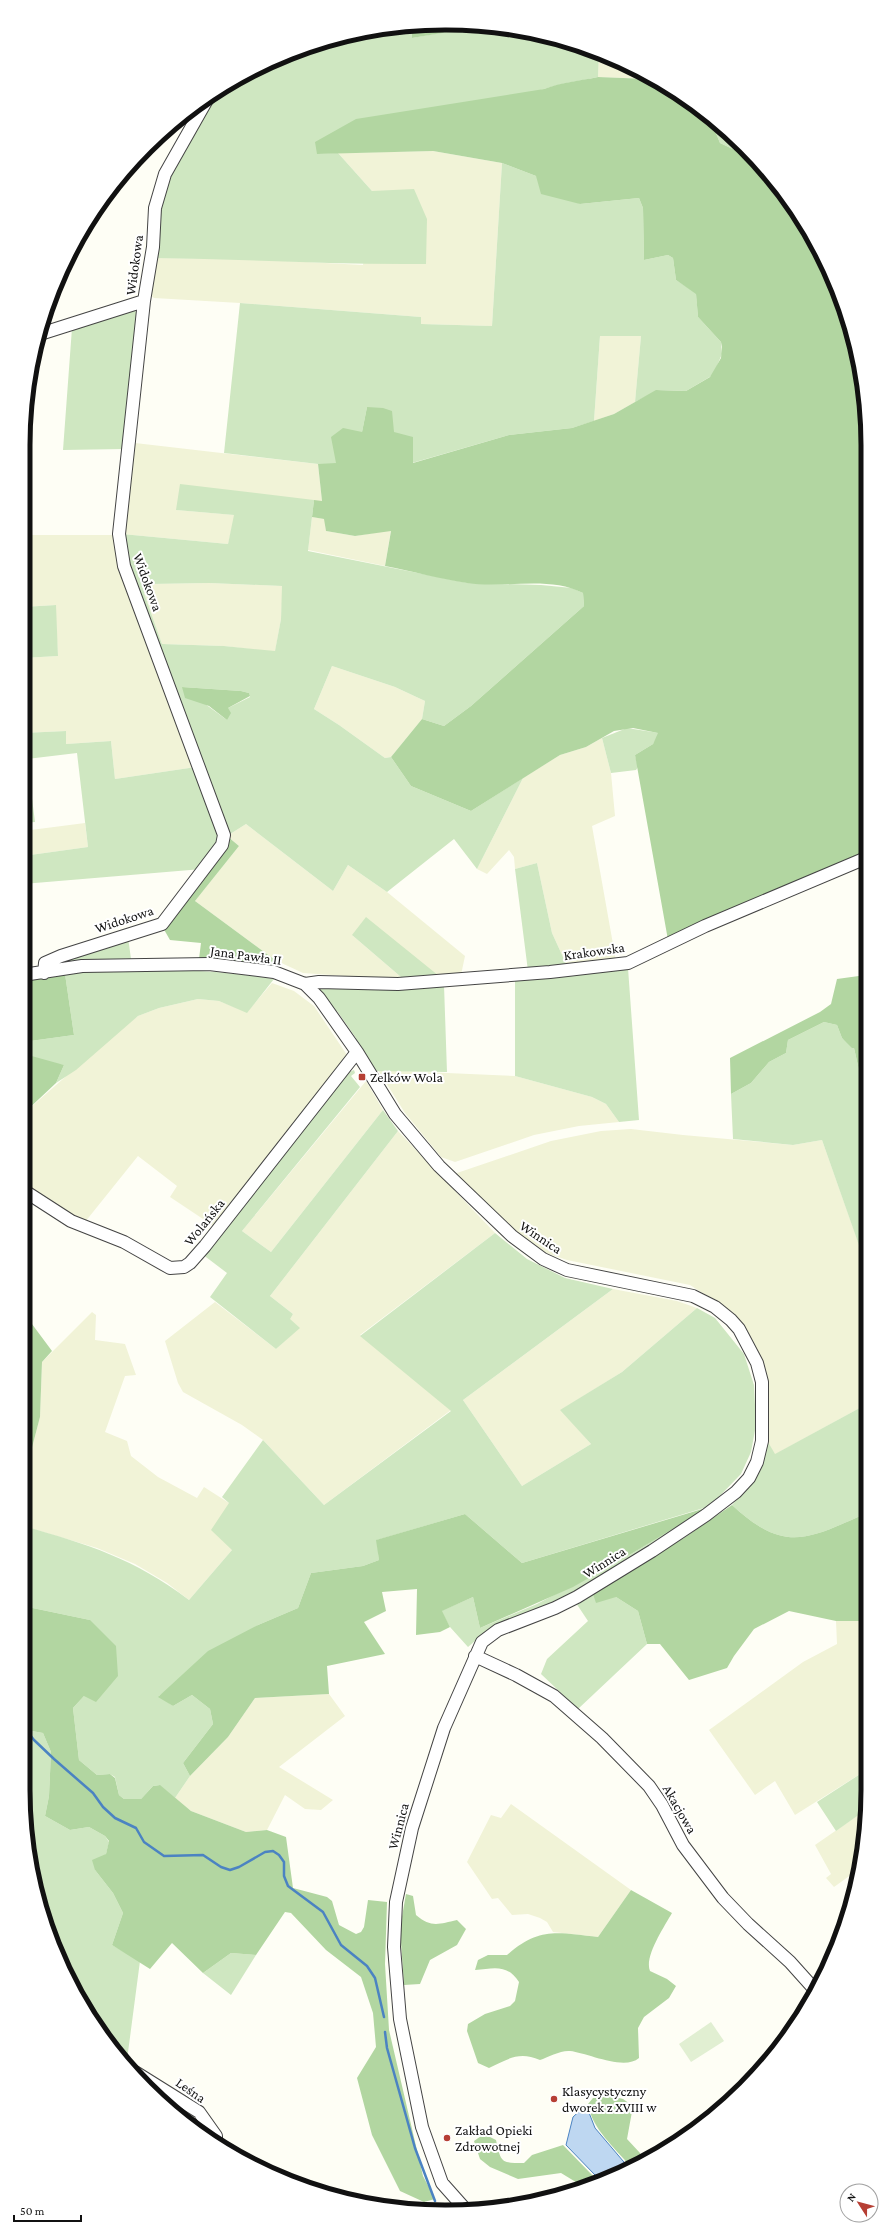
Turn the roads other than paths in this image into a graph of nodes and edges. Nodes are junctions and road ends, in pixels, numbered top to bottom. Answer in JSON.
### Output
{"nodes":[{"id":1,"x":201,"y":110,"type":"edge"},
{"id":2,"x":144,"y":301,"type":"junction"},
{"id":3,"x":46,"y":332,"type":"edge"},
{"id":4,"x":861,"y":860,"type":"edge"},
{"id":5,"x":44,"y":973,"type":"junction"},
{"id":6,"x":30,"y":974,"type":"edge"},
{"id":7,"x":305,"y":984,"type":"junction"},
{"id":8,"x":357,"y":1052,"type":"junction"},
{"id":9,"x":395,"y":1114,"type":"joint"},
{"id":10,"x":30,"y":1195,"type":"edge"},
{"id":11,"x":475,"y":1656,"type":"junction"},
{"id":12,"x":811,"y":1986,"type":"edge"},
{"id":13,"x":152,"y":2082,"type":"edge"},
{"id":14,"x":215,"y":2135,"type":"edge"},
{"id":15,"x":461,"y":2204,"type":"edge"}],
"edges":[{"from":1,"to":2,"type":"street","name":"Widokowa"},
{"from":2,"to":3,"type":"street"},
{"from":2,"to":5,"type":"street","name":"Widokowa"},
{"from":4,"to":7,"type":"street","name":"Krakowska"},
{"from":5,"to":6,"type":"street","name":"Jana Pawła II"},
{"from":5,"to":7,"type":"street","name":"Jana Pawła II"},
{"from":7,"to":8,"type":"street","name":"Jana Pawła II"},
{"from":8,"to":9,"type":"street","name":"Jana Pawła II"},
{"from":8,"to":10,"type":"street","name":"Wolańska"},
{"from":9,"to":11,"type":"street","name":"Winnica"},
{"from":11,"to":12,"type":"street","name":"Akacjowa"},
{"from":11,"to":15,"type":"street","name":"Winnica"},
{"from":13,"to":14,"type":"street","name":"Leśna"}]}
